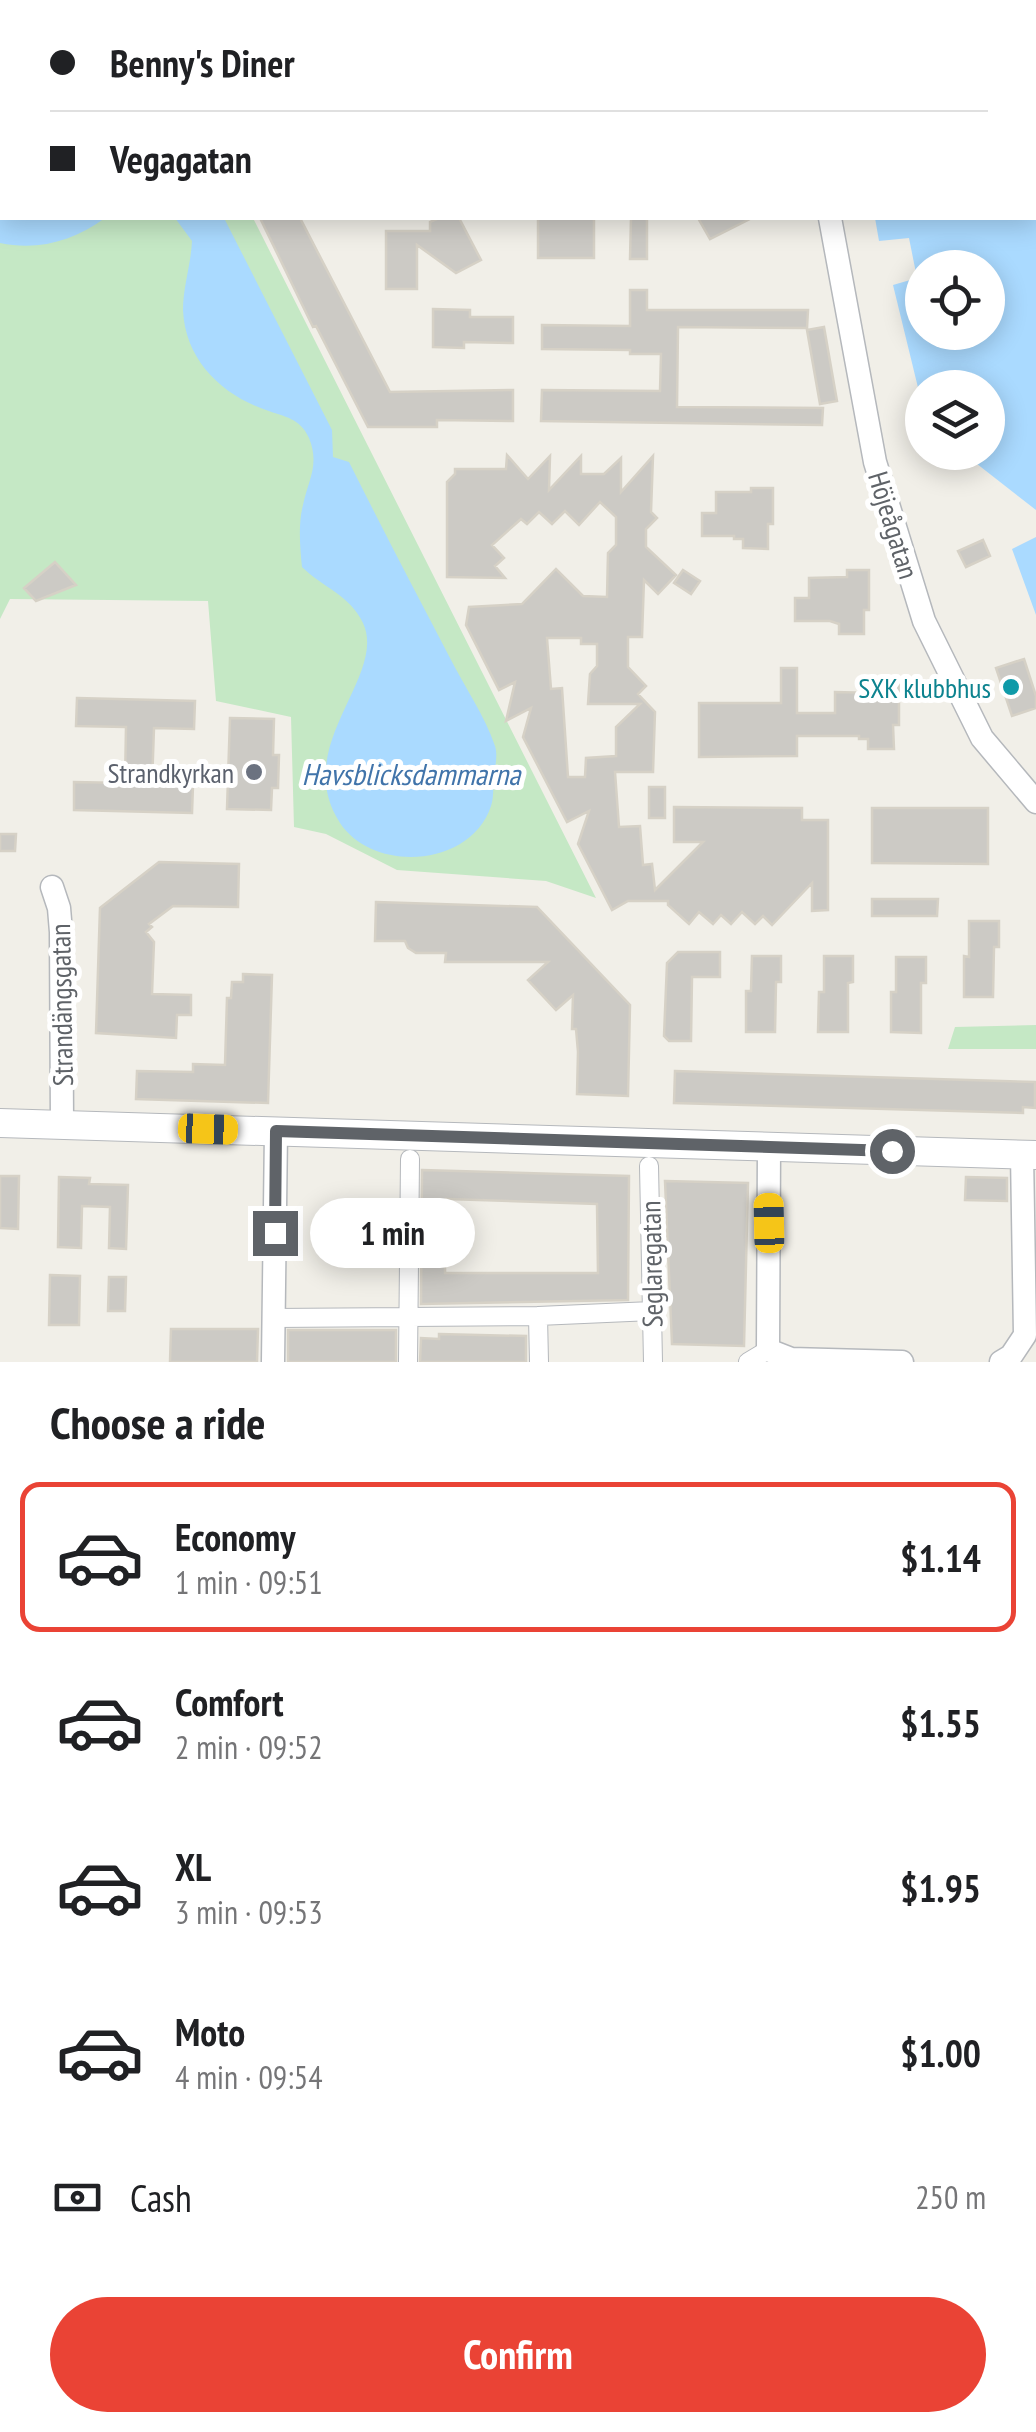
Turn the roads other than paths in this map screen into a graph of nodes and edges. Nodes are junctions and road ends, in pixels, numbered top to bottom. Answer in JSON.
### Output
{"nodes":[{"id":1,"x":830,"y":220,"type":"edge"},
{"id":2,"x":1036,"y":802,"type":"edge"},
{"id":3,"x":52,"y":887,"type":"dead end"},
{"id":4,"x":0,"y":1123,"type":"edge"},
{"id":5,"x":62,"y":1125,"type":"junction"},
{"id":6,"x":276,"y":1131,"type":"junction"},
{"id":7,"x":770,"y":1148,"type":"junction"},
{"id":8,"x":1029,"y":1155,"type":"edge"},
{"id":9,"x":410,"y":1159,"type":"dead end"},
{"id":10,"x":649,"y":1166,"type":"dead end"},
{"id":11,"x":652,"y":1311,"type":"junction"},
{"id":12,"x":538,"y":1316,"type":"junction"},
{"id":13,"x":408,"y":1317,"type":"junction"},
{"id":14,"x":274,"y":1318,"type":"junction"},
{"id":15,"x":758,"y":1356,"type":"edge"},
{"id":16,"x":273,"y":1362,"type":"edge"},
{"id":17,"x":408,"y":1362,"type":"edge"},
{"id":18,"x":539,"y":1362,"type":"edge"},
{"id":19,"x":653,"y":1362,"type":"edge"},
{"id":20,"x":902,"y":1362,"type":"edge"},
{"id":21,"x":1001,"y":1362,"type":"edge"}],
"edges":[{"from":1,"to":2,"type":"street","name":"Höjeågatan"},
{"from":3,"to":5,"type":"street","name":"Strandängsgatan"},
{"from":4,"to":5,"type":"street"},
{"from":5,"to":6,"type":"street"},
{"from":6,"to":7,"type":"street"},
{"from":6,"to":14,"type":"street"},
{"from":7,"to":8,"type":"street"},
{"from":7,"to":15,"type":"street"},
{"from":8,"to":21,"type":"street"},
{"from":9,"to":13,"type":"street"},
{"from":10,"to":11,"type":"street","name":"Seglaregatan"},
{"from":11,"to":12,"type":"street"},
{"from":11,"to":19,"type":"street","name":"Seglaregatan"},
{"from":12,"to":13,"type":"street"},
{"from":12,"to":18,"type":"street"},
{"from":13,"to":14,"type":"street"},
{"from":13,"to":17,"type":"street"},
{"from":14,"to":16,"type":"street"},
{"from":15,"to":20,"type":"street"}]}
